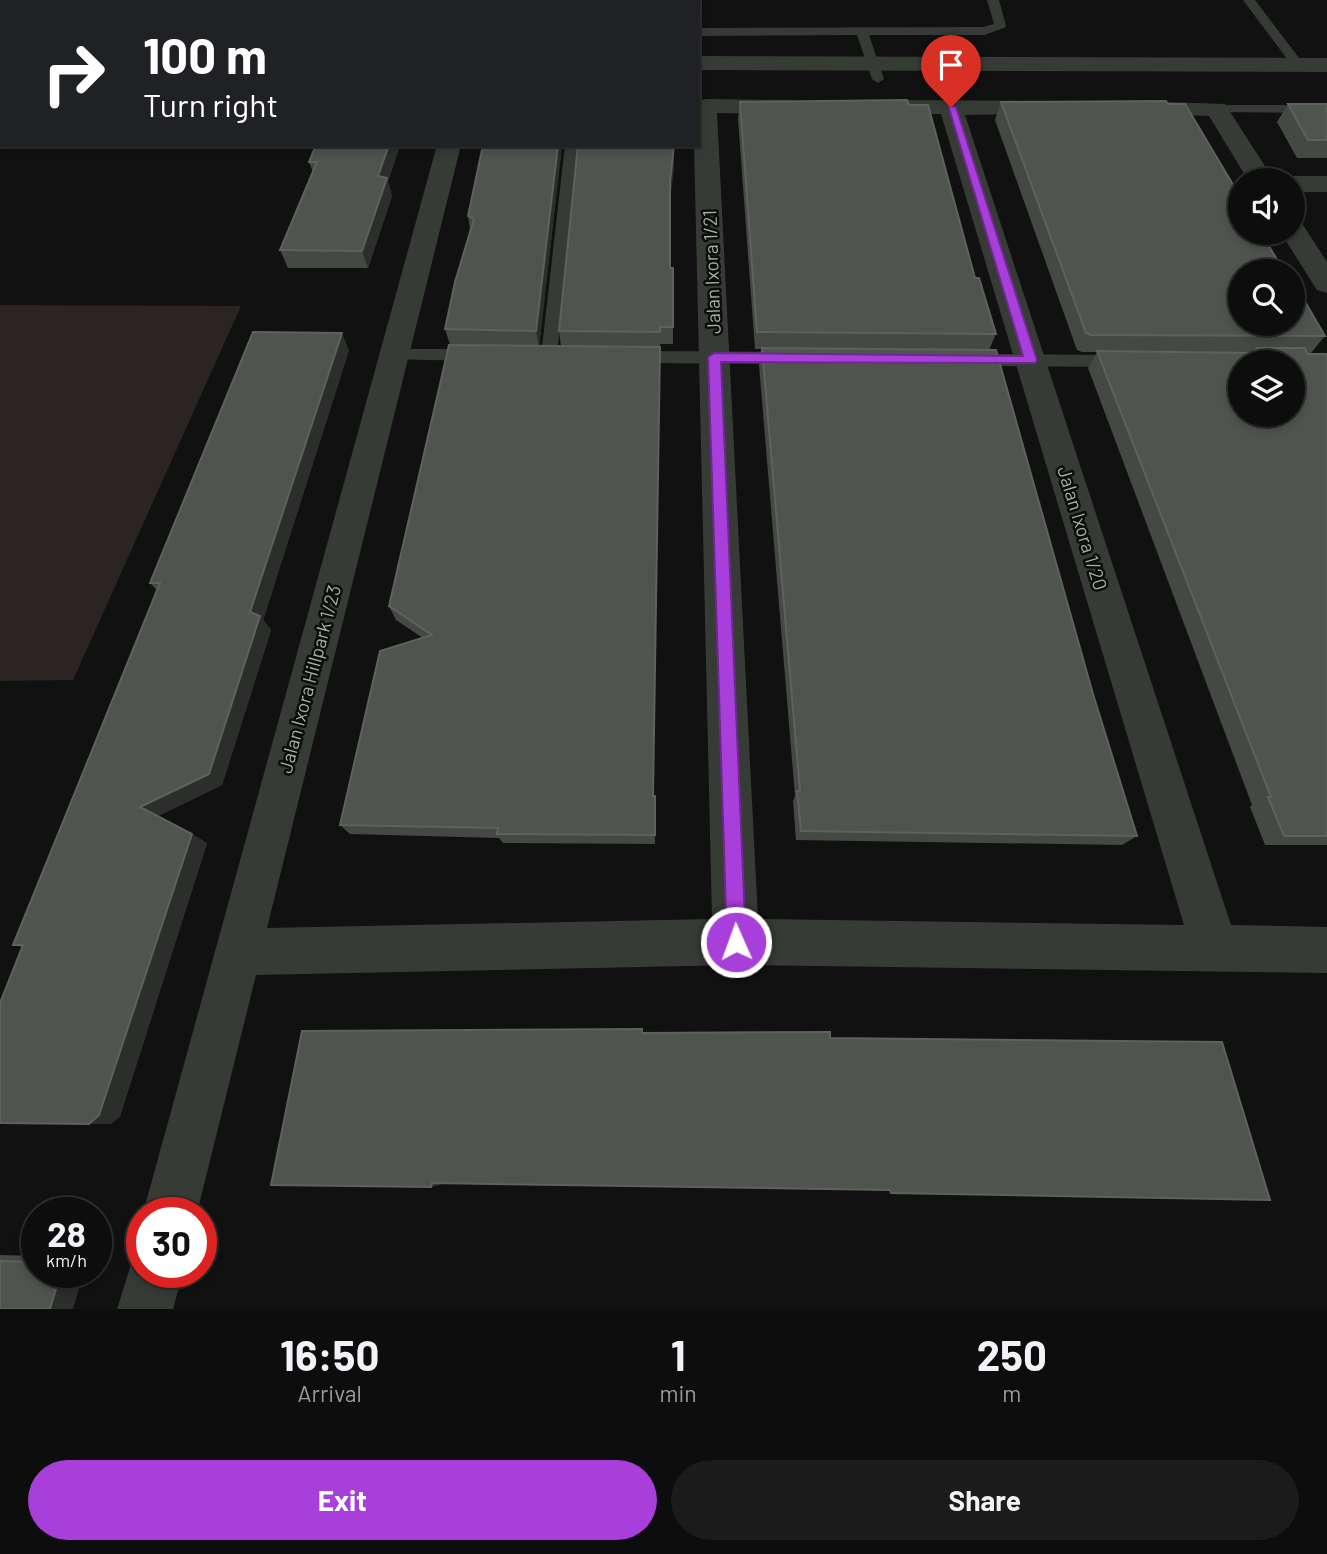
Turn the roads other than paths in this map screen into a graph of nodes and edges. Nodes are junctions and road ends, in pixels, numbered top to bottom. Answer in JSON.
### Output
{"nodes":[{"id":1,"x":993,"y":0,"type":"edge"},
{"id":2,"x":1249,"y":0,"type":"edge"},
{"id":3,"x":700,"y":33,"type":"edge"},
{"id":4,"x":863,"y":34,"type":"junction"},
{"id":5,"x":700,"y":63,"type":"edge"},
{"id":6,"x":1298,"y":65,"type":"junction"},
{"id":7,"x":1327,"y":65,"type":"edge"},
{"id":8,"x":875,"y":71,"type":"junction"},
{"id":9,"x":1327,"y":82,"type":"edge"},
{"id":10,"x":700,"y":97,"type":"edge"},
{"id":11,"x":814,"y":107,"type":"edge"},
{"id":12,"x":855,"y":107,"type":"edge"},
{"id":13,"x":951,"y":107,"type":"junction"},
{"id":14,"x":1071,"y":108,"type":"edge"},
{"id":15,"x":1111,"y":108,"type":"edge"},
{"id":16,"x":1217,"y":108,"type":"junction"},
{"id":17,"x":1327,"y":109,"type":"edge"},
{"id":18,"x":448,"y":147,"type":"edge"},
{"id":19,"x":572,"y":147,"type":"edge"},
{"id":20,"x":1254,"y":168,"type":"edge"},
{"id":21,"x":1305,"y":184,"type":"edge"},
{"id":22,"x":1327,"y":184,"type":"edge"},
{"id":23,"x":1302,"y":245,"type":"edge"},
{"id":24,"x":1327,"y":284,"type":"edge"},
{"id":25,"x":394,"y":355,"type":"junction"},
{"id":26,"x":485,"y":355,"type":"edge"},
{"id":27,"x":549,"y":356,"type":"edge"},
{"id":28,"x":618,"y":356,"type":"edge"},
{"id":29,"x":714,"y":357,"type":"junction"},
{"id":30,"x":810,"y":358,"type":"edge"},
{"id":31,"x":948,"y":359,"type":"edge"},
{"id":32,"x":1030,"y":360,"type":"junction"},
{"id":33,"x":1141,"y":361,"type":"edge"},
{"id":34,"x":736,"y":942,"type":"junction"},
{"id":35,"x":1215,"y":949,"type":"junction"},
{"id":36,"x":1327,"y":950,"type":"edge"},
{"id":37,"x":237,"y":952,"type":"junction"},
{"id":38,"x":174,"y":1197,"type":"edge"},
{"id":39,"x":151,"y":1288,"type":"edge"},
{"id":40,"x":145,"y":1309,"type":"edge"}],
"edges":[{"from":1,"to":4,"type":"lane"},
{"from":2,"to":6,"type":"lane"},
{"from":3,"to":4,"type":"lane"},
{"from":4,"to":8,"type":"lane"},
{"from":5,"to":8,"type":"street"},
{"from":6,"to":7,"type":"street"},
{"from":6,"to":8,"type":"street"},
{"from":8,"to":9,"type":"street"},
{"from":8,"to":10,"type":"street"},
{"from":10,"to":11,"type":"street"},
{"from":10,"to":29,"type":"street","name":"Jalan Ixora 1/21"},
{"from":12,"to":13,"type":"street"},
{"from":13,"to":14,"type":"street"},
{"from":13,"to":32,"type":"street","name":"Jalan Ixora 1/20"},
{"from":15,"to":16,"type":"street"},
{"from":16,"to":17,"type":"lane"},
{"from":16,"to":20,"type":"street"},
{"from":18,"to":25,"type":"street","name":"Jalan Ixora Hillpark 1/23"},
{"from":19,"to":27,"type":"lane"},
{"from":21,"to":22,"type":"street"},
{"from":23,"to":24,"type":"street"},
{"from":25,"to":26,"type":"lane"},
{"from":25,"to":37,"type":"street","name":"Jalan Ixora Hillpark 1/23"},
{"from":28,"to":29,"type":"lane"},
{"from":29,"to":30,"type":"lane"},
{"from":29,"to":34,"type":"street","name":"Jalan Ixora 1/21"},
{"from":31,"to":32,"type":"lane"},
{"from":32,"to":33,"type":"lane"},
{"from":32,"to":35,"type":"street","name":"Jalan Ixora 1/20"},
{"from":34,"to":35,"type":"street"},
{"from":34,"to":37,"type":"street"},
{"from":35,"to":36,"type":"street"},
{"from":37,"to":38,"type":"street","name":"Jalan Ixora Hillpark 1/23"},
{"from":39,"to":40,"type":"street"}]}
